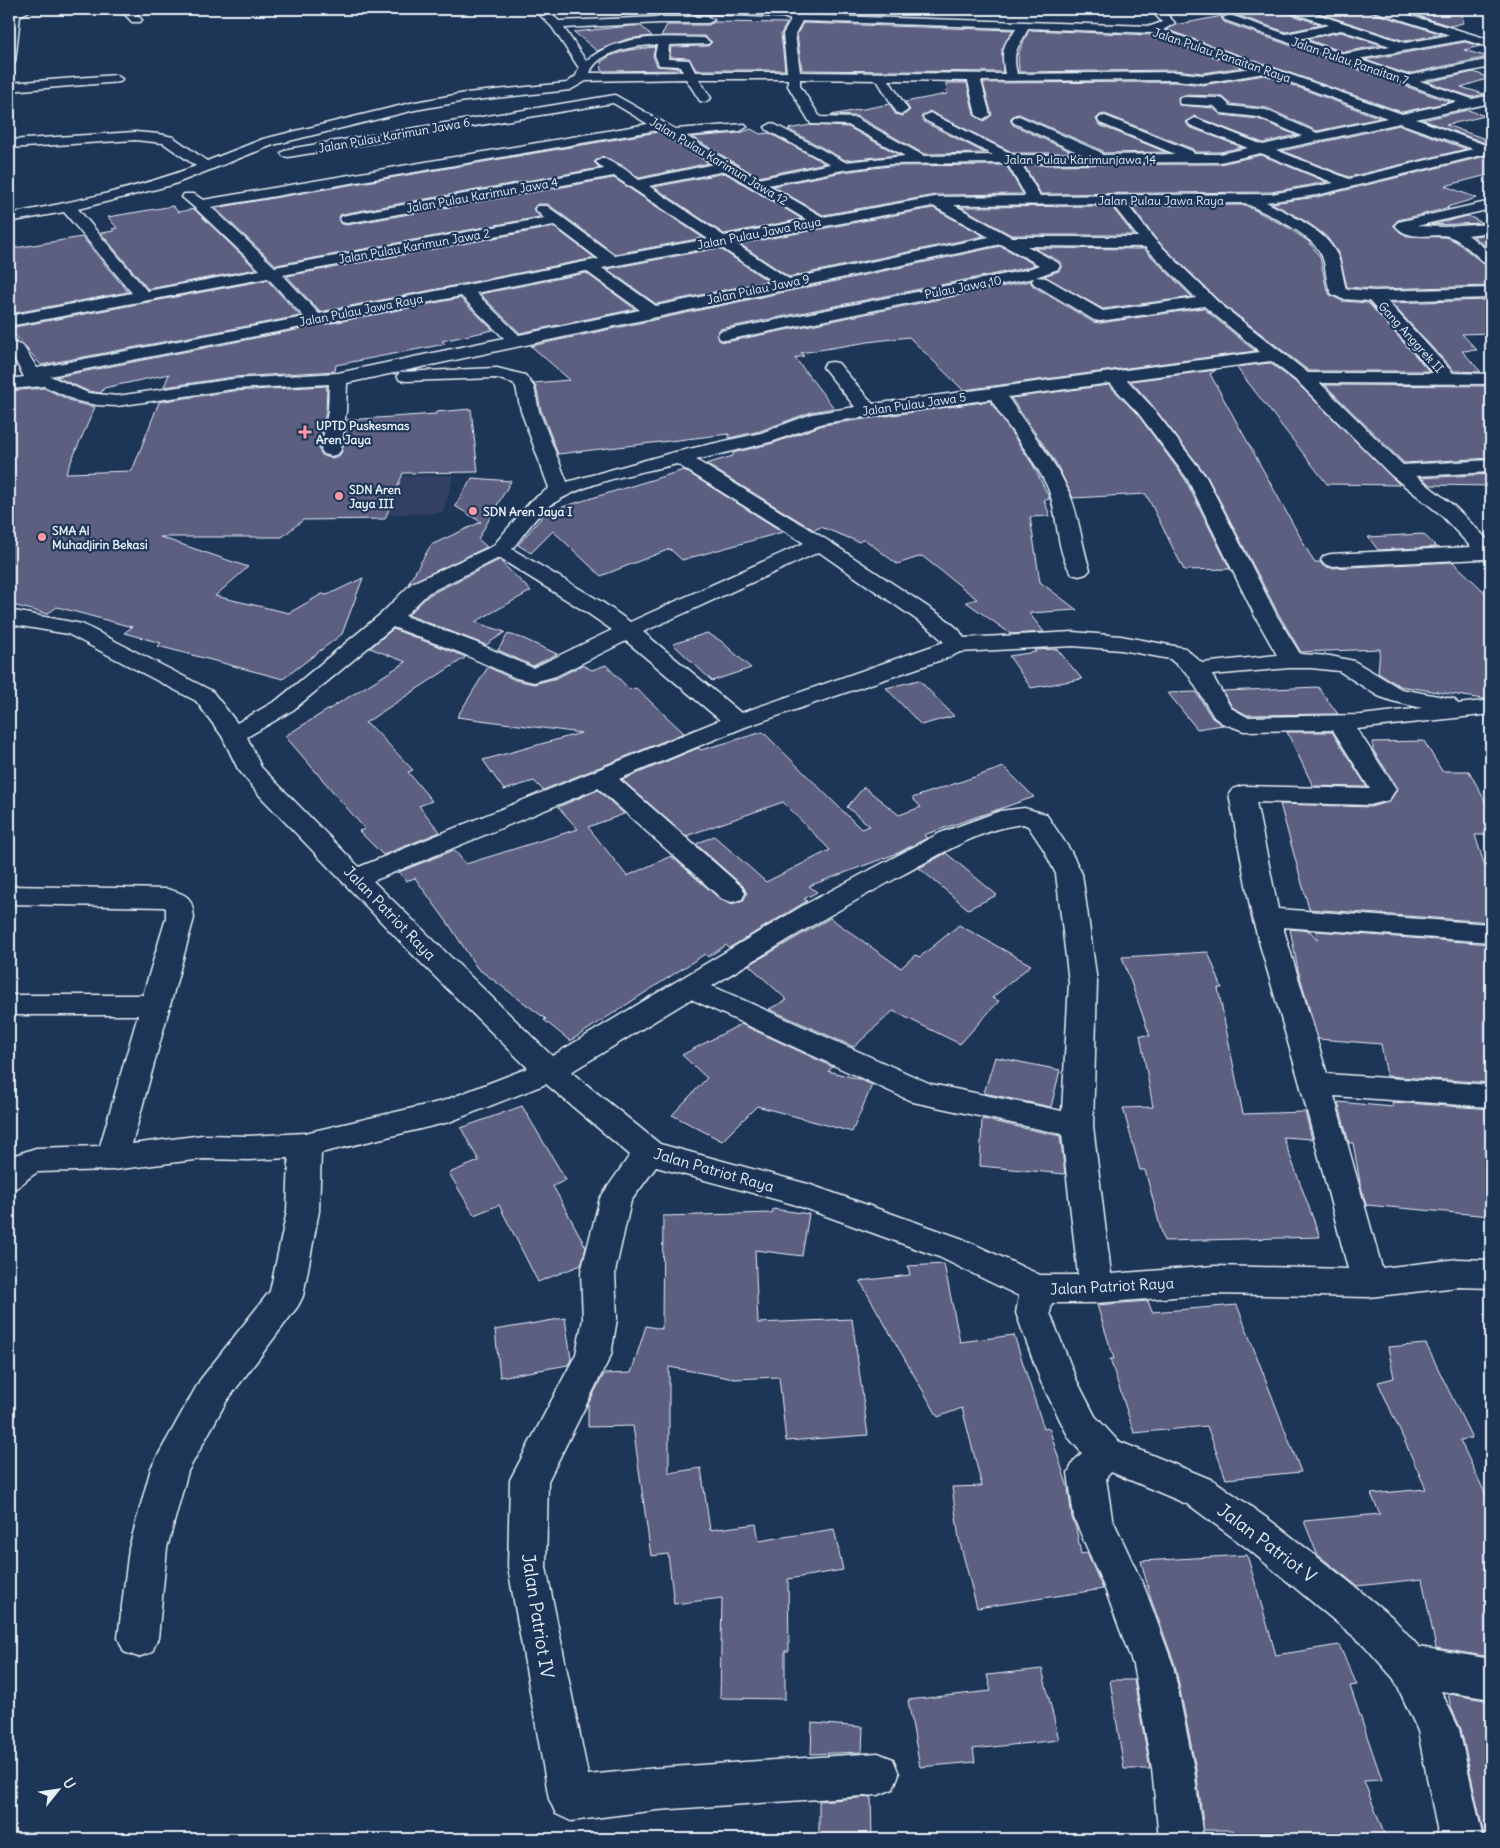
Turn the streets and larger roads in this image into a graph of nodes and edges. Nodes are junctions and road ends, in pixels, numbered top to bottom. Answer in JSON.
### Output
{"nodes":[{"id":1,"x":27,"y":9,"type":"edge"},
{"id":2,"x":126,"y":9,"type":"edge"},
{"id":3,"x":861,"y":9,"type":"edge"},
{"id":4,"x":981,"y":9,"type":"edge"},
{"id":5,"x":1156,"y":9,"type":"edge"},
{"id":6,"x":1166,"y":9,"type":"edge"},
{"id":7,"x":1291,"y":9,"type":"edge"},
{"id":8,"x":1378,"y":9,"type":"edge"},
{"id":9,"x":541,"y":10,"type":"edge"},
{"id":10,"x":561,"y":10,"type":"edge"},
{"id":11,"x":688,"y":10,"type":"dead end"},
{"id":12,"x":1087,"y":16,"type":"dead end"},
{"id":13,"x":1229,"y":18,"type":"dead end"},
{"id":14,"x":136,"y":20,"type":"dead end"},
{"id":15,"x":796,"y":21,"type":"junction"},
{"id":16,"x":856,"y":21,"type":"junction"},
{"id":17,"x":984,"y":23,"type":"junction"},
{"id":18,"x":1169,"y":23,"type":"junction"},
{"id":19,"x":556,"y":25,"type":"junction"},
{"id":20,"x":1023,"y":25,"type":"junction"},
{"id":21,"x":1342,"y":26,"type":"junction"},
{"id":22,"x":1094,"y":28,"type":"junction"},
{"id":23,"x":1153,"y":30,"type":"junction"},
{"id":24,"x":1469,"y":30,"type":"junction"},
{"id":25,"x":1285,"y":38,"type":"junction"},
{"id":26,"x":664,"y":41,"type":"junction"},
{"id":27,"x":704,"y":42,"type":"dead end"},
{"id":28,"x":1266,"y":42,"type":"dead end"},
{"id":29,"x":1491,"y":44,"type":"edge"},
{"id":30,"x":1404,"y":47,"type":"junction"},
{"id":31,"x":1238,"y":48,"type":"dead end"},
{"id":32,"x":1218,"y":52,"type":"junction"},
{"id":33,"x":1343,"y":58,"type":"junction"},
{"id":34,"x":9,"y":62,"type":"edge"},
{"id":35,"x":1491,"y":63,"type":"edge"},
{"id":36,"x":609,"y":64,"type":"dead end"},
{"id":37,"x":1267,"y":69,"type":"junction"},
{"id":38,"x":586,"y":70,"type":"junction"},
{"id":39,"x":1384,"y":73,"type":"junction"},
{"id":40,"x":690,"y":76,"type":"junction"},
{"id":41,"x":792,"y":76,"type":"junction"},
{"id":42,"x":881,"y":77,"type":"junction"},
{"id":43,"x":974,"y":78,"type":"junction"},
{"id":44,"x":1012,"y":78,"type":"junction"},
{"id":45,"x":1356,"y":78,"type":"dead end"},
{"id":46,"x":116,"y":79,"type":"dead end"},
{"id":47,"x":1406,"y":80,"type":"junction"},
{"id":48,"x":1339,"y":82,"type":"dead end"},
{"id":49,"x":570,"y":86,"type":"junction"},
{"id":50,"x":1314,"y":87,"type":"junction"},
{"id":51,"x":9,"y":88,"type":"edge"},
{"id":52,"x":492,"y":95,"type":"junction"},
{"id":53,"x":705,"y":98,"type":"dead end"},
{"id":54,"x":1491,"y":99,"type":"edge"},
{"id":55,"x":618,"y":100,"type":"joint"},
{"id":56,"x":1186,"y":101,"type":"dead end"},
{"id":57,"x":592,"y":102,"type":"junction"},
{"id":58,"x":1470,"y":103,"type":"junction"},
{"id":59,"x":404,"y":108,"type":"junction"},
{"id":60,"x":902,"y":110,"type":"dead end"},
{"id":61,"x":536,"y":111,"type":"junction"},
{"id":62,"x":516,"y":114,"type":"junction"},
{"id":63,"x":983,"y":115,"type":"dead end"},
{"id":64,"x":930,"y":117,"type":"dead end"},
{"id":65,"x":1402,"y":118,"type":"junction"},
{"id":66,"x":552,"y":120,"type":"dead end"},
{"id":67,"x":1019,"y":120,"type":"dead end"},
{"id":68,"x":1105,"y":120,"type":"dead end"},
{"id":69,"x":1195,"y":122,"type":"dead end"},
{"id":70,"x":661,"y":126,"type":"junction"},
{"id":71,"x":740,"y":127,"type":"dead end"},
{"id":72,"x":772,"y":127,"type":"dead end"},
{"id":73,"x":433,"y":129,"type":"junction"},
{"id":74,"x":675,"y":134,"type":"junction"},
{"id":75,"x":1315,"y":136,"type":"junction"},
{"id":76,"x":447,"y":139,"type":"dead end"},
{"id":77,"x":353,"y":142,"type":"junction"},
{"id":78,"x":9,"y":144,"type":"edge"},
{"id":79,"x":461,"y":148,"type":"dead end"},
{"id":80,"x":587,"y":148,"type":"junction"},
{"id":81,"x":1262,"y":149,"type":"junction"},
{"id":82,"x":1490,"y":150,"type":"edge"},
{"id":83,"x":474,"y":158,"type":"junction"},
{"id":84,"x":1101,"y":158,"type":"junction"},
{"id":85,"x":921,"y":159,"type":"junction"},
{"id":86,"x":1011,"y":159,"type":"junction"},
{"id":87,"x":1200,"y":159,"type":"junction"},
{"id":88,"x":205,"y":166,"type":"junction"},
{"id":89,"x":727,"y":166,"type":"junction"},
{"id":90,"x":844,"y":166,"type":"junction"},
{"id":91,"x":426,"y":167,"type":"junction"},
{"id":92,"x":618,"y":171,"type":"junction"},
{"id":93,"x":391,"y":172,"type":"junction"},
{"id":94,"x":439,"y":176,"type":"dead end"},
{"id":95,"x":1347,"y":183,"type":"junction"},
{"id":96,"x":638,"y":184,"type":"junction"},
{"id":97,"x":756,"y":184,"type":"junction"},
{"id":98,"x":171,"y":185,"type":"junction"},
{"id":99,"x":312,"y":186,"type":"junction"},
{"id":100,"x":452,"y":187,"type":"dead end"},
{"id":101,"x":518,"y":189,"type":"junction"},
{"id":102,"x":466,"y":198,"type":"junction"},
{"id":103,"x":1116,"y":199,"type":"junction"},
{"id":104,"x":1035,"y":200,"type":"junction"},
{"id":105,"x":1250,"y":200,"type":"junction"},
{"id":106,"x":935,"y":201,"type":"junction"},
{"id":107,"x":200,"y":205,"type":"junction"},
{"id":108,"x":1491,"y":205,"type":"edge"},
{"id":109,"x":68,"y":208,"type":"junction"},
{"id":110,"x":9,"y":218,"type":"edge"},
{"id":111,"x":347,"y":219,"type":"junction"},
{"id":112,"x":556,"y":220,"type":"junction"},
{"id":113,"x":820,"y":222,"type":"junction"},
{"id":114,"x":1491,"y":228,"type":"edge"},
{"id":115,"x":1452,"y":230,"type":"junction"},
{"id":116,"x":722,"y":240,"type":"junction"},
{"id":117,"x":1005,"y":240,"type":"junction"},
{"id":118,"x":1149,"y":242,"type":"junction"},
{"id":119,"x":380,"y":252,"type":"junction"},
{"id":120,"x":1491,"y":260,"type":"edge"},
{"id":121,"x":612,"y":261,"type":"junction"},
{"id":122,"x":589,"y":266,"type":"junction"},
{"id":123,"x":855,"y":269,"type":"junction"},
{"id":124,"x":271,"y":272,"type":"junction"},
{"id":125,"x":871,"y":280,"type":"dead end"},
{"id":126,"x":1040,"y":280,"type":"dead end"},
{"id":127,"x":785,"y":283,"type":"junction"},
{"id":128,"x":464,"y":290,"type":"junction"},
{"id":129,"x":887,"y":290,"type":"dead end"},
{"id":130,"x":1491,"y":293,"type":"edge"},
{"id":131,"x":1374,"y":296,"type":"junction"},
{"id":132,"x":144,"y":297,"type":"junction"},
{"id":133,"x":902,"y":299,"type":"junction"},
{"id":134,"x":1208,"y":300,"type":"junction"},
{"id":135,"x":697,"y":302,"type":"junction"},
{"id":136,"x":652,"y":312,"type":"junction"},
{"id":137,"x":315,"y":319,"type":"junction"},
{"id":138,"x":9,"y":322,"type":"edge"},
{"id":139,"x":515,"y":340,"type":"junction"},
{"id":140,"x":9,"y":346,"type":"edge"},
{"id":141,"x":1276,"y":355,"type":"junction"},
{"id":142,"x":832,"y":367,"type":"dead end"},
{"id":143,"x":38,"y":377,"type":"junction"},
{"id":144,"x":338,"y":378,"type":"junction"},
{"id":145,"x":1115,"y":378,"type":"junction"},
{"id":146,"x":1304,"y":378,"type":"junction"},
{"id":147,"x":1448,"y":378,"type":"junction"},
{"id":148,"x":1491,"y":379,"type":"edge"},
{"id":149,"x":9,"y":384,"type":"edge"},
{"id":150,"x":996,"y":392,"type":"junction"},
{"id":151,"x":868,"y":410,"type":"junction"},
{"id":152,"x":331,"y":450,"type":"dead end"},
{"id":153,"x":678,"y":457,"type":"junction"},
{"id":154,"x":1491,"y":466,"type":"edge"},
{"id":155,"x":1398,"y":471,"type":"junction"},
{"id":156,"x":560,"y":490,"type":"junction"},
{"id":157,"x":820,"y":544,"type":"junction"},
{"id":158,"x":500,"y":550,"type":"junction"},
{"id":159,"x":1490,"y":553,"type":"edge"},
{"id":160,"x":1331,"y":560,"type":"dead end"},
{"id":161,"x":1080,"y":570,"type":"dead end"},
{"id":162,"x":9,"y":617,"type":"edge"},
{"id":163,"x":390,"y":618,"type":"junction"},
{"id":164,"x":628,"y":631,"type":"junction"},
{"id":165,"x":956,"y":645,"type":"junction"},
{"id":166,"x":1293,"y":662,"type":"junction"},
{"id":167,"x":1197,"y":670,"type":"junction"},
{"id":168,"x":1485,"y":708,"type":"edge"},
{"id":169,"x":737,"y":722,"type":"junction"},
{"id":170,"x":1341,"y":723,"type":"junction"},
{"id":171,"x":234,"y":734,"type":"junction"},
{"id":172,"x":601,"y":777,"type":"junction"},
{"id":173,"x":356,"y":878,"type":"junction"},
{"id":174,"x":732,"y":893,"type":"dead end"},
{"id":175,"x":9,"y":895,"type":"edge"},
{"id":176,"x":1266,"y":917,"type":"junction"},
{"id":177,"x":1491,"y":933,"type":"edge"},
{"id":178,"x":690,"y":987,"type":"junction"},
{"id":179,"x":9,"y":1005,"type":"edge"},
{"id":180,"x":155,"y":1005,"type":"junction"},
{"id":181,"x":550,"y":1071,"type":"junction"},
{"id":182,"x":1315,"y":1084,"type":"junction"},
{"id":183,"x":1491,"y":1096,"type":"edge"},
{"id":184,"x":1077,"y":1126,"type":"junction"},
{"id":185,"x":305,"y":1145,"type":"junction"},
{"id":186,"x":649,"y":1153,"type":"junction"},
{"id":187,"x":112,"y":1158,"type":"junction"},
{"id":188,"x":9,"y":1179,"type":"edge"},
{"id":189,"x":1491,"y":1274,"type":"edge"},
{"id":190,"x":1369,"y":1283,"type":"junction"},
{"id":191,"x":1037,"y":1289,"type":"junction"},
{"id":192,"x":1096,"y":1289,"type":"junction"},
{"id":193,"x":1105,"y":1453,"type":"junction"},
{"id":194,"x":138,"y":1638,"type":"dead end"},
{"id":195,"x":1408,"y":1666,"type":"junction"},
{"id":196,"x":1491,"y":1679,"type":"edge"},
{"id":197,"x":878,"y":1774,"type":"dead end"},
{"id":198,"x":1181,"y":1839,"type":"edge"},
{"id":199,"x":1461,"y":1839,"type":"edge"}],
"edges":[{"from":1,"to":34,"type":"street"},
{"from":2,"to":14,"type":"street"},
{"from":3,"to":16,"type":"street"},
{"from":4,"to":17,"type":"street"},
{"from":5,"to":18,"type":"street"},
{"from":6,"to":18,"type":"street"},
{"from":7,"to":21,"type":"street"},
{"from":8,"to":24,"type":"street"},
{"from":9,"to":10,"type":"street"},
{"from":9,"to":19,"type":"street"},
{"from":11,"to":15,"type":"street"},
{"from":12,"to":22,"type":"street"},
{"from":13,"to":25,"type":"street","name":"Jalan Pulau Panaitan 7"},
{"from":15,"to":16,"type":"street","name":"Jalan Pulau Panaitan Raya"},
{"from":15,"to":19,"type":"street","name":"Jalan Pulau Panaitan Raya"},
{"from":15,"to":41,"type":"street"},
{"from":16,"to":17,"type":"street","name":"Jalan Pulau Panaitan Raya"},
{"from":17,"to":20,"type":"street","name":"Jalan Pulau Panaitan Raya"},
{"from":18,"to":23,"type":"street"},
{"from":19,"to":38,"type":"street"},
{"from":20,"to":22,"type":"street","name":"Jalan Pulau Panaitan Raya"},
{"from":20,"to":44,"type":"street"},
{"from":21,"to":25,"type":"street"},
{"from":21,"to":30,"type":"street"},
{"from":22,"to":23,"type":"street","name":"Jalan Pulau Panaitan Raya"},
{"from":23,"to":32,"type":"street","name":"Jalan Pulau Panaitan Raya"},
{"from":24,"to":29,"type":"street"},
{"from":24,"to":30,"type":"street"},
{"from":25,"to":28,"type":"street"},
{"from":25,"to":33,"type":"street","name":"Jalan Pulau Panaitan 7"},
{"from":26,"to":27,"type":"street"},
{"from":26,"to":38,"type":"street"},
{"from":26,"to":40,"type":"street"},
{"from":30,"to":33,"type":"street"},
{"from":31,"to":32,"type":"street"},
{"from":32,"to":37,"type":"street","name":"Jalan Pulau Panaitan Raya"},
{"from":33,"to":39,"type":"street","name":"Jalan Pulau Panaitan 7"},
{"from":35,"to":47,"type":"street"},
{"from":36,"to":38,"type":"street"},
{"from":37,"to":44,"type":"street"},
{"from":37,"to":50,"type":"street","name":"Jalan Pulau Panaitan Raya"},
{"from":38,"to":40,"type":"street"},
{"from":38,"to":49,"type":"street"},
{"from":39,"to":45,"type":"street"},
{"from":39,"to":47,"type":"street","name":"Jalan Pulau Panaitan 7"},
{"from":40,"to":41,"type":"street"},
{"from":40,"to":53,"type":"street"},
{"from":41,"to":42,"type":"street"},
{"from":41,"to":85,"type":"street"},
{"from":42,"to":43,"type":"street"},
{"from":42,"to":60,"type":"street"},
{"from":43,"to":44,"type":"street"},
{"from":43,"to":63,"type":"street"},
{"from":46,"to":51,"type":"street"},
{"from":47,"to":58,"type":"street","name":"Jalan Pulau Panaitan 7"},
{"from":48,"to":50,"type":"street"},
{"from":49,"to":52,"type":"street"},
{"from":49,"to":57,"type":"street"},
{"from":50,"to":65,"type":"street","name":"Jalan Pulau Panaitan Raya"},
{"from":52,"to":59,"type":"street"},
{"from":52,"to":62,"type":"street"},
{"from":54,"to":58,"type":"street","name":"Jalan Pulau Karimunjawa 14"},
{"from":55,"to":57,"type":"street","name":"Jalan Pulau Karimun Jawa 6"},
{"from":55,"to":70,"type":"street","name":"Jalan Pulau Karimun Jawa 12"},
{"from":56,"to":75,"type":"street"},
{"from":57,"to":61,"type":"street","name":"Jalan Pulau Karimun Jawa 6"},
{"from":58,"to":65,"type":"street","name":"Jalan Pulau Karimunjawa 14"},
{"from":59,"to":73,"type":"street"},
{"from":59,"to":88,"type":"street"},
{"from":61,"to":62,"type":"street","name":"Jalan Pulau Karimun Jawa 6"},
{"from":61,"to":66,"type":"street"},
{"from":62,"to":73,"type":"street","name":"Jalan Pulau Karimun Jawa 6"},
{"from":64,"to":86,"type":"street"},
{"from":65,"to":75,"type":"street","name":"Jalan Pulau Karimunjawa 14"},
{"from":65,"to":82,"type":"street","name":"Jalan Pulau Panaitan Raya"},
{"from":67,"to":84,"type":"street"},
{"from":68,"to":87,"type":"street"},
{"from":69,"to":81,"type":"street"},
{"from":70,"to":74,"type":"street","name":"Jalan Pulau Karimun Jawa 12"},
{"from":70,"to":80,"type":"street"},
{"from":71,"to":74,"type":"street"},
{"from":72,"to":90,"type":"street"},
{"from":73,"to":76,"type":"street"},
{"from":73,"to":77,"type":"street","name":"Jalan Pulau Karimun Jawa 6"},
{"from":74,"to":89,"type":"street","name":"Jalan Pulau Karimun Jawa 12"},
{"from":75,"to":81,"type":"street","name":"Jalan Pulau Karimunjawa 14"},
{"from":77,"to":93,"type":"street"},
{"from":77,"to":98,"type":"street","name":"Jalan Pulau Karimun Jawa 6"},
{"from":78,"to":88,"type":"street"},
{"from":79,"to":83,"type":"street"},
{"from":80,"to":83,"type":"street"},
{"from":80,"to":92,"type":"street"},
{"from":81,"to":87,"type":"street","name":"Jalan Pulau Karimunjawa 14"},
{"from":81,"to":95,"type":"street"},
{"from":82,"to":95,"type":"street","name":"Jalan Pulau Jawa Raya"},
{"from":83,"to":91,"type":"street"},
{"from":84,"to":86,"type":"street","name":"Jalan Pulau Karimunjawa 14"},
{"from":84,"to":87,"type":"street","name":"Jalan Pulau Karimunjawa 14"},
{"from":85,"to":86,"type":"street","name":"Jalan Pulau Karimunjawa 14"},
{"from":85,"to":90,"type":"street","name":"Jalan Pulau Karimunjawa 14"},
{"from":86,"to":104,"type":"street"},
{"from":88,"to":98,"type":"street"},
{"from":89,"to":96,"type":"street"},
{"from":89,"to":97,"type":"street","name":"Jalan Pulau Karimun Jawa 12"},
{"from":90,"to":97,"type":"street","name":"Jalan Pulau Karimunjawa 14"},
{"from":91,"to":93,"type":"street"},
{"from":91,"to":94,"type":"street"},
{"from":92,"to":96,"type":"street"},
{"from":92,"to":101,"type":"street","name":"Jalan Pulau Karimun Jawa 4"},
{"from":93,"to":99,"type":"street"},
{"from":95,"to":105,"type":"street","name":"Jalan Pulau Jawa Raya"},
{"from":96,"to":116,"type":"street"},
{"from":97,"to":113,"type":"street","name":"Jalan Pulau Karimun Jawa 12"},
{"from":98,"to":107,"type":"street"},
{"from":98,"to":109,"type":"street"},
{"from":99,"to":107,"type":"street"},
{"from":99,"to":111,"type":"street"},
{"from":100,"to":102,"type":"street"},
{"from":101,"to":102,"type":"street","name":"Jalan Pulau Karimun Jawa 4"},
{"from":101,"to":112,"type":"street"},
{"from":102,"to":111,"type":"street","name":"Jalan Pulau Karimun Jawa 4"},
{"from":103,"to":104,"type":"street","name":"Jalan Pulau Jawa Raya"},
{"from":103,"to":105,"type":"street","name":"Jalan Pulau Jawa Raya"},
{"from":103,"to":118,"type":"street"},
{"from":104,"to":106,"type":"street","name":"Jalan Pulau Jawa Raya"},
{"from":105,"to":131,"type":"street"},
{"from":106,"to":113,"type":"street","name":"Jalan Pulau Jawa Raya"},
{"from":106,"to":117,"type":"street","name":"Pulau Jawa 10"},
{"from":107,"to":124,"type":"street"},
{"from":108,"to":115,"type":"street"},
{"from":109,"to":110,"type":"street"},
{"from":109,"to":132,"type":"street"},
{"from":111,"to":119,"type":"street"},
{"from":112,"to":119,"type":"street","name":"Jalan Pulau Karimun Jawa 2"},
{"from":112,"to":121,"type":"street"},
{"from":113,"to":116,"type":"street","name":"Jalan Pulau Jawa Raya"},
{"from":114,"to":115,"type":"street"},
{"from":115,"to":120,"type":"street"},
{"from":116,"to":121,"type":"street","name":"Jalan Pulau Jawa Raya"},
{"from":116,"to":127,"type":"street"},
{"from":117,"to":118,"type":"street","name":"Jalan Pulau Jawa 9"},
{"from":117,"to":123,"type":"street","name":"Jalan Pulau Jawa 9"},
{"from":117,"to":133,"type":"street","name":"Pulau Jawa 10"},
{"from":118,"to":134,"type":"street"},
{"from":119,"to":124,"type":"street","name":"Jalan Pulau Karimun Jawa 2"},
{"from":121,"to":122,"type":"street","name":"Jalan Pulau Jawa Raya"},
{"from":122,"to":128,"type":"street","name":"Jalan Pulau Jawa Raya"},
{"from":122,"to":136,"type":"street"},
{"from":123,"to":125,"type":"street"},
{"from":123,"to":127,"type":"street","name":"Jalan Pulau Jawa 9"},
{"from":124,"to":132,"type":"street","name":"Jalan Pulau Karimun Jawa 2"},
{"from":124,"to":137,"type":"street"},
{"from":126,"to":134,"type":"street"},
{"from":127,"to":135,"type":"street","name":"Jalan Pulau Jawa 9"},
{"from":128,"to":137,"type":"street","name":"Jalan Pulau Jawa Raya"},
{"from":128,"to":139,"type":"street"},
{"from":129,"to":133,"type":"street"},
{"from":130,"to":131,"type":"street"},
{"from":131,"to":147,"type":"street","name":"Gang Anggrek II"},
{"from":132,"to":138,"type":"street","name":"Jalan Pulau Karimun Jawa 2"},
{"from":133,"to":135,"type":"street","name":"Pulau Jawa 10"},
{"from":134,"to":141,"type":"street"},
{"from":135,"to":136,"type":"street","name":"Jalan Pulau Jawa 9"},
{"from":136,"to":139,"type":"street","name":"Jalan Pulau Jawa 9"},
{"from":137,"to":143,"type":"street","name":"Jalan Pulau Jawa Raya"},
{"from":139,"to":144,"type":"street","name":"Jalan Pulau Jawa 9"},
{"from":140,"to":143,"type":"street"},
{"from":141,"to":145,"type":"street","name":"Jalan Pulau Jawa 5"},
{"from":141,"to":146,"type":"street"},
{"from":142,"to":151,"type":"street"},
{"from":143,"to":144,"type":"street"},
{"from":143,"to":149,"type":"street","name":"Jalan Pulau Jawa Raya"},
{"from":144,"to":152,"type":"street"},
{"from":144,"to":156,"type":"street"},
{"from":145,"to":150,"type":"street","name":"Jalan Pulau Jawa 5"},
{"from":145,"to":166,"type":"street"},
{"from":146,"to":147,"type":"street"},
{"from":146,"to":155,"type":"street"},
{"from":147,"to":148,"type":"street"},
{"from":150,"to":151,"type":"street","name":"Jalan Pulau Jawa 5"},
{"from":150,"to":161,"type":"street"},
{"from":151,"to":153,"type":"street","name":"Jalan Pulau Jawa 5"},
{"from":153,"to":156,"type":"street","name":"Jalan Pulau Jawa 5"},
{"from":153,"to":157,"type":"street"},
{"from":154,"to":155,"type":"street"},
{"from":155,"to":159,"type":"street"},
{"from":156,"to":158,"type":"street","name":"Jalan Pulau Jawa 5"},
{"from":157,"to":164,"type":"street"},
{"from":157,"to":165,"type":"street"},
{"from":158,"to":163,"type":"street"},
{"from":158,"to":164,"type":"street"},
{"from":159,"to":160,"type":"street"},
{"from":162,"to":171,"type":"street","name":"Jalan Patriot Raya"},
{"from":163,"to":164,"type":"street"},
{"from":163,"to":171,"type":"street"},
{"from":164,"to":169,"type":"street"},
{"from":165,"to":167,"type":"street"},
{"from":165,"to":169,"type":"street"},
{"from":166,"to":167,"type":"street"},
{"from":166,"to":168,"type":"street"},
{"from":167,"to":170,"type":"street"},
{"from":168,"to":170,"type":"street"},
{"from":169,"to":172,"type":"street"},
{"from":170,"to":176,"type":"street"},
{"from":171,"to":173,"type":"street","name":"Jalan Patriot Raya"},
{"from":172,"to":173,"type":"street"},
{"from":172,"to":174,"type":"street"},
{"from":173,"to":181,"type":"street","name":"Jalan Patriot Raya"},
{"from":175,"to":180,"type":"street"},
{"from":176,"to":177,"type":"street"},
{"from":176,"to":182,"type":"street"},
{"from":178,"to":181,"type":"street"},
{"from":178,"to":184,"type":"street"},
{"from":178,"to":184,"type":"street"},
{"from":179,"to":180,"type":"street"},
{"from":180,"to":187,"type":"street"},
{"from":181,"to":185,"type":"street"},
{"from":181,"to":186,"type":"street","name":"Jalan Patriot Raya"},
{"from":182,"to":183,"type":"street"},
{"from":182,"to":190,"type":"street"},
{"from":184,"to":192,"type":"street"},
{"from":185,"to":187,"type":"street"},
{"from":185,"to":194,"type":"street"},
{"from":186,"to":191,"type":"street","name":"Jalan Patriot Raya"},
{"from":186,"to":197,"type":"street","name":"Jalan Patriot IV"},
{"from":187,"to":188,"type":"street"},
{"from":189,"to":190,"type":"street","name":"Jalan Patriot Raya"},
{"from":190,"to":192,"type":"street","name":"Jalan Patriot Raya"},
{"from":191,"to":192,"type":"street","name":"Jalan Patriot Raya"},
{"from":191,"to":193,"type":"street","name":"Jalan Patriot V"},
{"from":193,"to":195,"type":"street","name":"Jalan Patriot V"},
{"from":193,"to":198,"type":"street"},
{"from":195,"to":196,"type":"street"},
{"from":195,"to":199,"type":"street","name":"Jalan Patriot V"}]}
